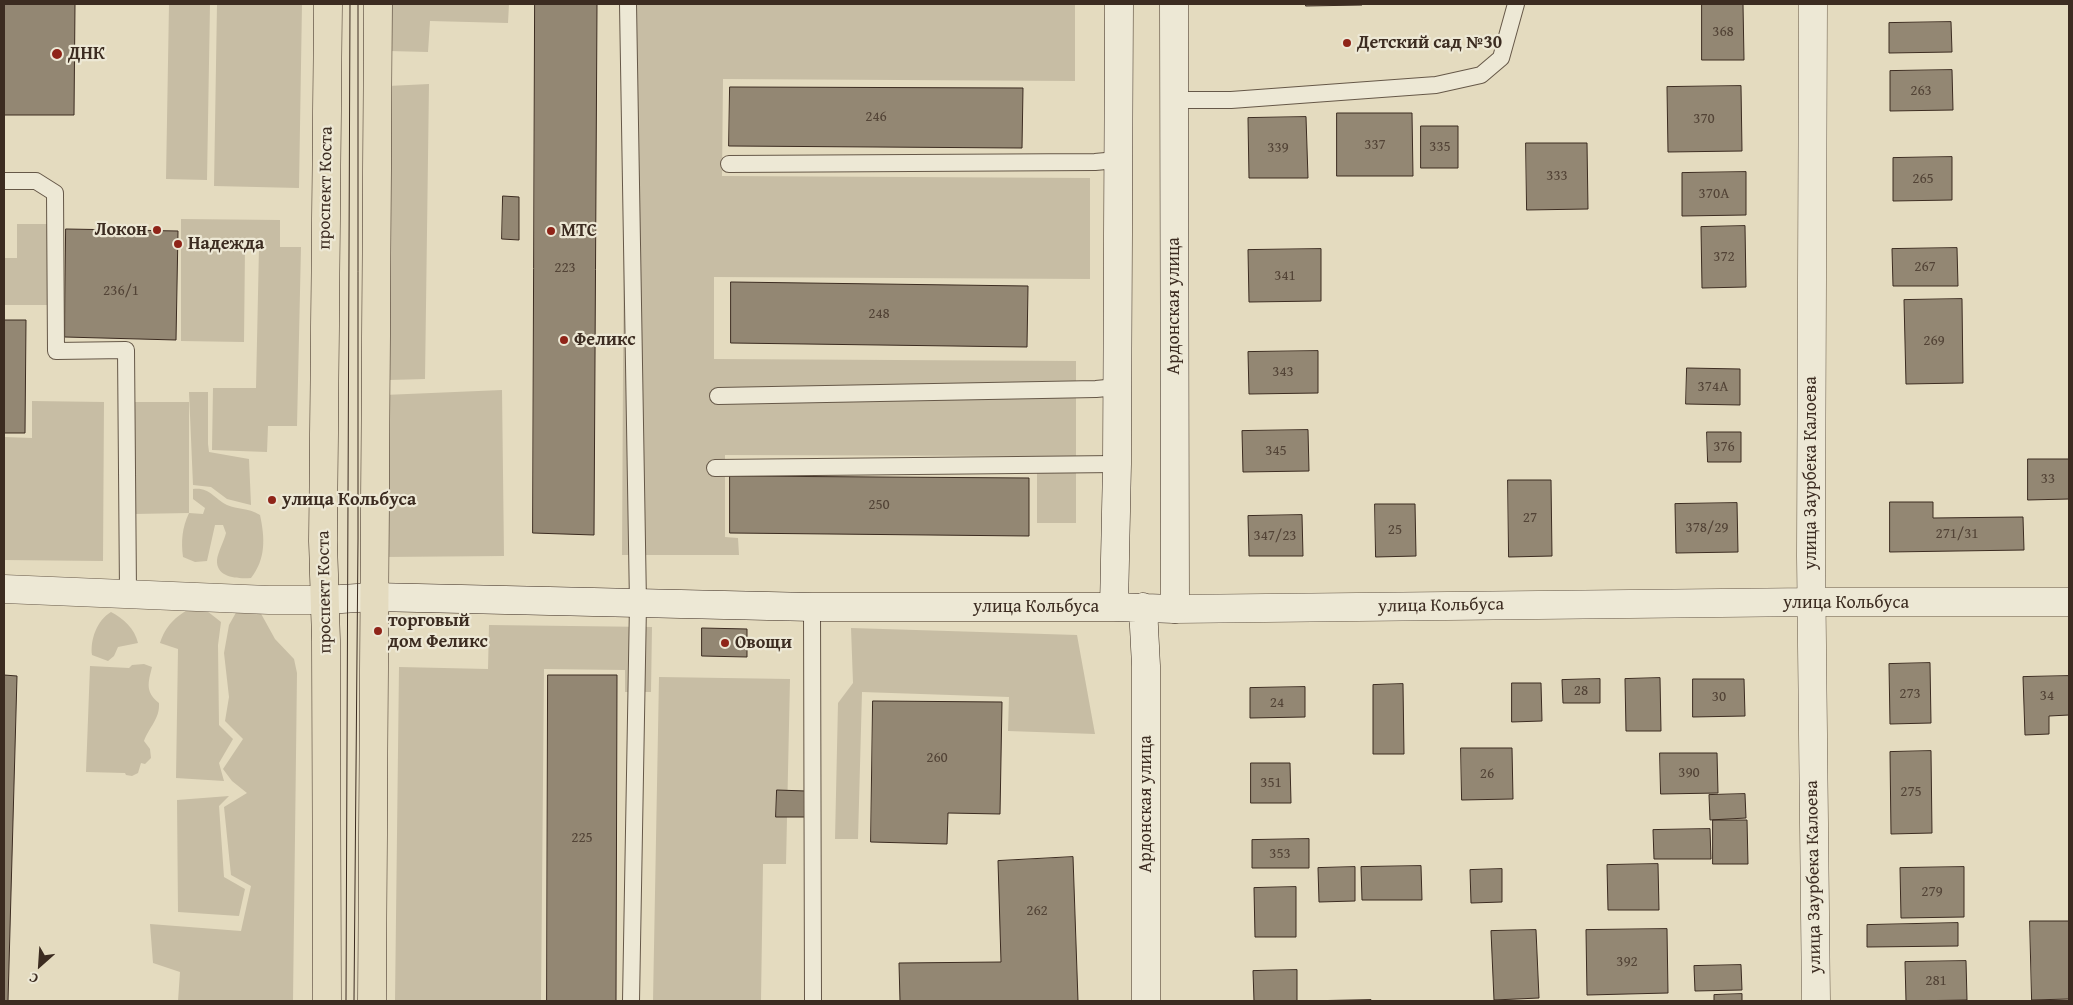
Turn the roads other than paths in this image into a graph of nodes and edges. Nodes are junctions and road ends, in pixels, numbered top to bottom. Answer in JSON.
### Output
{"nodes":[{"id":1,"x":328,"y":4,"type":"edge"},
{"id":2,"x":378,"y":4,"type":"edge"},
{"id":3,"x":628,"y":4,"type":"edge"},
{"id":4,"x":1119,"y":4,"type":"edge"},
{"id":5,"x":1174,"y":4,"type":"edge"},
{"id":6,"x":1516,"y":4,"type":"edge"},
{"id":7,"x":1812,"y":4,"type":"edge"},
{"id":8,"x":1173,"y":100,"type":"junction"},
{"id":9,"x":1117,"y":160,"type":"junction"},
{"id":10,"x":729,"y":164,"type":"dead end"},
{"id":11,"x":4,"y":181,"type":"edge"},
{"id":12,"x":1117,"y":387,"type":"junction"},
{"id":13,"x":718,"y":396,"type":"dead end"},
{"id":14,"x":1117,"y":464,"type":"junction"},
{"id":15,"x":715,"y":468,"type":"dead end"},
{"id":16,"x":4,"y":589,"type":"edge"},
{"id":17,"x":128,"y":592,"type":"junction"},
{"id":18,"x":374,"y":597,"type":"junction"},
{"id":19,"x":325,"y":600,"type":"junction"},
{"id":20,"x":1811,"y":602,"type":"junction"},
{"id":21,"x":2069,"y":602,"type":"edge"},
{"id":22,"x":638,"y":604,"type":"junction"},
{"id":23,"x":812,"y":607,"type":"junction"},
{"id":24,"x":1114,"y":607,"type":"junction"},
{"id":25,"x":1143,"y":607,"type":"junction"},
{"id":26,"x":1175,"y":609,"type":"junction"},
{"id":27,"x":326,"y":1001,"type":"edge"},
{"id":28,"x":372,"y":1001,"type":"edge"},
{"id":29,"x":631,"y":1001,"type":"edge"},
{"id":30,"x":813,"y":1001,"type":"edge"},
{"id":31,"x":1146,"y":1001,"type":"edge"},
{"id":32,"x":1816,"y":1001,"type":"edge"}],
"edges":[{"from":1,"to":19,"type":"main road","name":"проспект Коста"},
{"from":2,"to":18,"type":"main road"},
{"from":3,"to":22,"type":"lane"},
{"from":4,"to":9,"type":"street"},
{"from":5,"to":8,"type":"street","name":"Ардонская улица"},
{"from":6,"to":8,"type":"lane"},
{"from":7,"to":20,"type":"street","name":"улица Заурбека Калоева"},
{"from":8,"to":26,"type":"street","name":"Ардонская улица"},
{"from":9,"to":10,"type":"lane"},
{"from":9,"to":12,"type":"street"},
{"from":11,"to":17,"type":"lane"},
{"from":12,"to":13,"type":"lane"},
{"from":12,"to":14,"type":"street"},
{"from":14,"to":15,"type":"lane"},
{"from":14,"to":24,"type":"street"},
{"from":16,"to":17,"type":"street","name":"улица Кольбуса"},
{"from":17,"to":19,"type":"street","name":"улица Кольбуса"},
{"from":18,"to":19,"type":"street","name":"улица Кольбуса"},
{"from":18,"to":22,"type":"street","name":"улица Кольбуса"},
{"from":18,"to":28,"type":"main road"},
{"from":19,"to":27,"type":"main road","name":"проспект Коста"},
{"from":20,"to":21,"type":"street","name":"улица Кольбуса"},
{"from":20,"to":26,"type":"street","name":"улица Кольбуса"},
{"from":20,"to":32,"type":"street","name":"улица Заурбека Калоева"},
{"from":22,"to":23,"type":"street","name":"улица Кольбуса"},
{"from":22,"to":29,"type":"lane"},
{"from":23,"to":24,"type":"street","name":"улица Кольбуса"},
{"from":23,"to":30,"type":"lane"},
{"from":24,"to":25,"type":"street","name":"улица Кольбуса"},
{"from":25,"to":26,"type":"street","name":"улица Кольбуса"},
{"from":25,"to":31,"type":"street","name":"Ардонская улица"}]}
